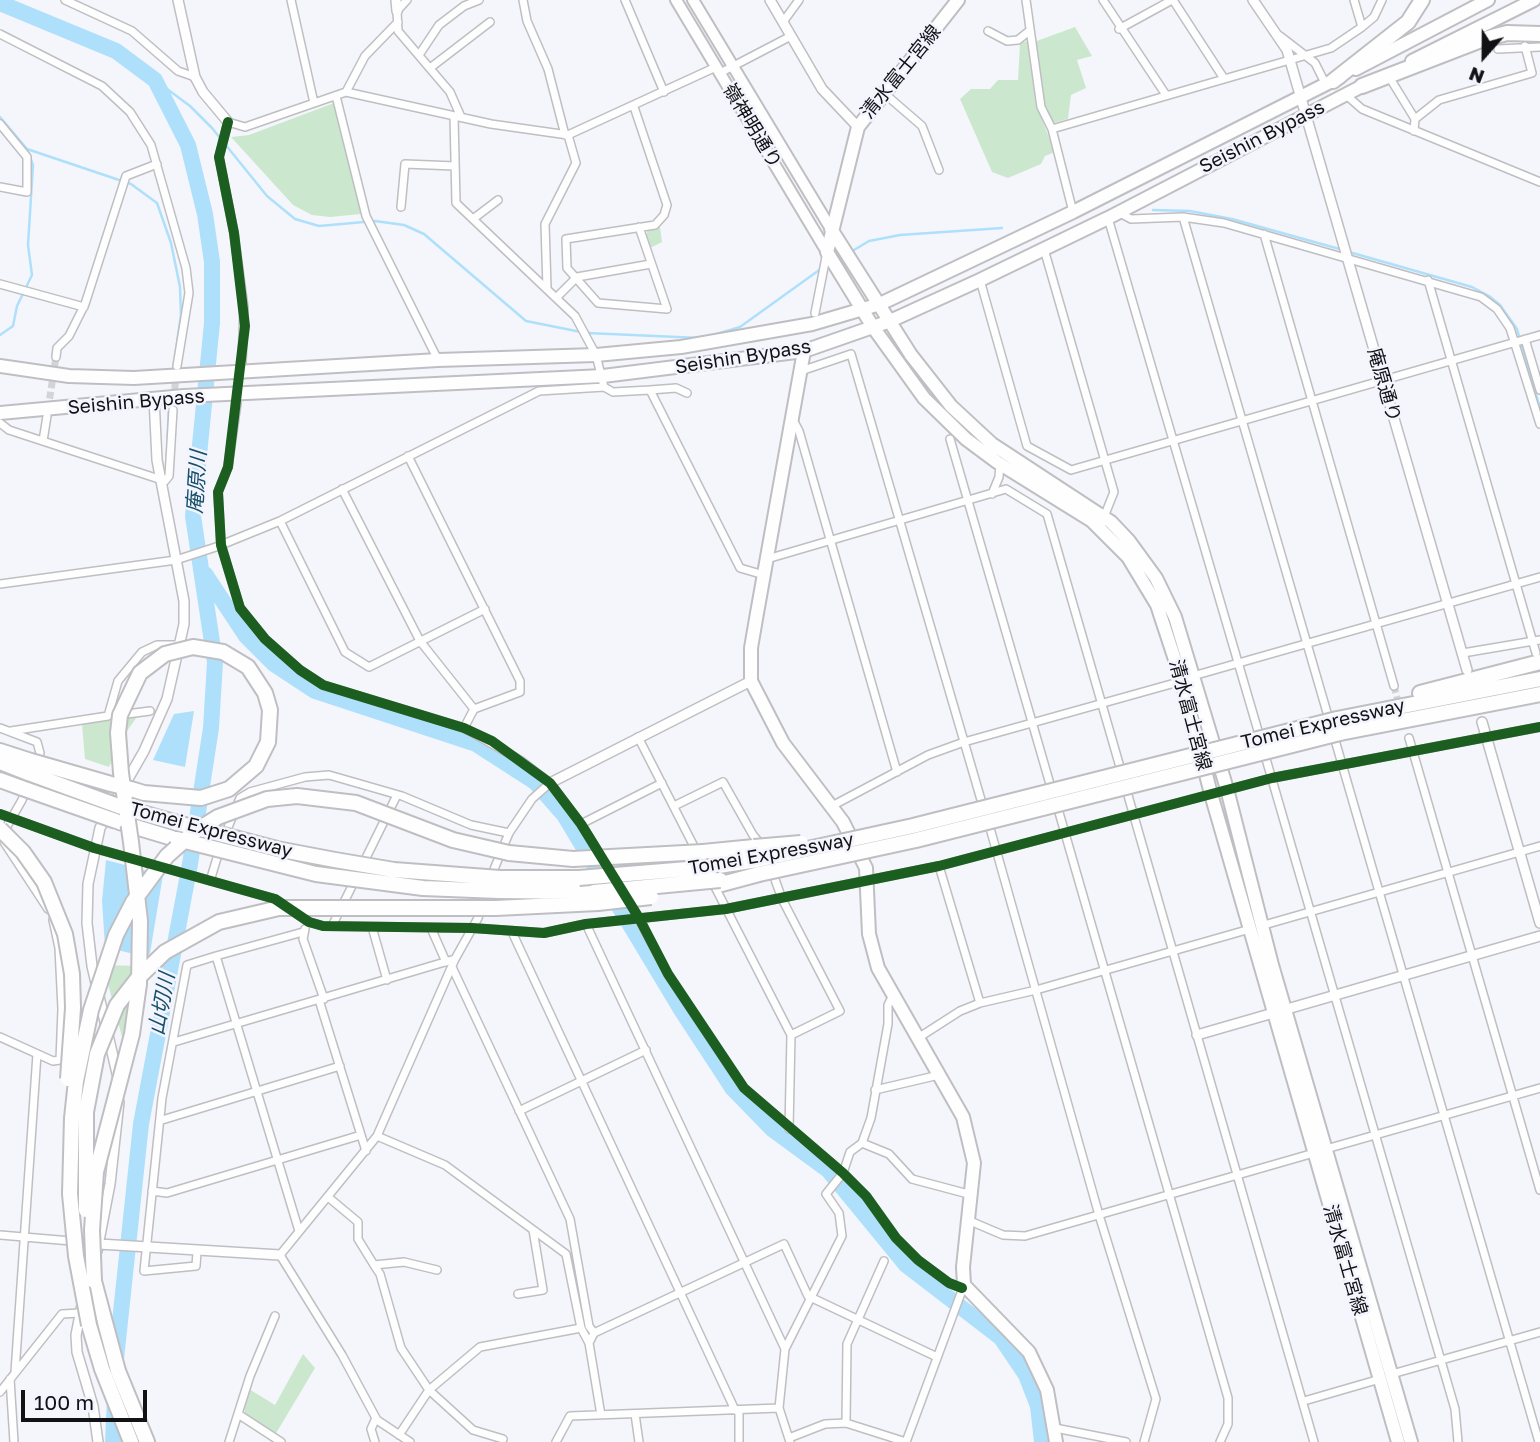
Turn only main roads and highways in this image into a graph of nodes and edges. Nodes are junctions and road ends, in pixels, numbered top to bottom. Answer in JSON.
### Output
{"nodes":[{"id":1,"x":676,"y":0,"type":"edge"},
{"id":2,"x":693,"y":0,"type":"edge"},
{"id":3,"x":958,"y":0,"type":"edge"},
{"id":4,"x":1422,"y":0,"type":"edge"},
{"id":5,"x":1488,"y":0,"type":"edge"},
{"id":6,"x":1534,"y":0,"type":"edge"},
{"id":7,"x":1540,"y":34,"type":"edge"},
{"id":8,"x":1387,"y":75,"type":"junction"},
{"id":9,"x":1330,"y":83,"type":"junction"},
{"id":10,"x":1362,"y":86,"type":"joint"},
{"id":11,"x":831,"y":229,"type":"junction"},
{"id":12,"x":827,"y":252,"type":"junction"},
{"id":13,"x":880,"y":304,"type":"junction"},
{"id":14,"x":862,"y":309,"type":"junction"},
{"id":15,"x":890,"y":321,"type":"junction"},
{"id":16,"x":873,"y":327,"type":"junction"},
{"id":17,"x":804,"y":351,"type":"junction"},
{"id":18,"x":0,"y":366,"type":"edge"},
{"id":19,"x":0,"y":413,"type":"edge"},
{"id":20,"x":1538,"y":657,"type":"edge"},
{"id":21,"x":1188,"y":678,"type":"junction"},
{"id":22,"x":1540,"y":679,"type":"edge"},
{"id":23,"x":1540,"y":694,"type":"edge"},
{"id":24,"x":1342,"y":723,"type":"junction"},
{"id":25,"x":0,"y":751,"type":"edge"},
{"id":26,"x":0,"y":762,"type":"edge"},
{"id":27,"x":29,"y":767,"type":"junction"},
{"id":28,"x":0,"y":780,"type":"edge"},
{"id":29,"x":0,"y":829,"type":"edge"},
{"id":30,"x":757,"y":861,"type":"junction"},
{"id":31,"x":717,"y":877,"type":"junction"},
{"id":32,"x":500,"y":884,"type":"junction"},
{"id":33,"x":596,"y":897,"type":"junction"},
{"id":34,"x":1280,"y":1011,"type":"junction"},
{"id":35,"x":95,"y":1287,"type":"junction"},
{"id":36,"x":89,"y":1325,"type":"junction"},
{"id":37,"x":1386,"y":1377,"type":"junction"},
{"id":38,"x":131,"y":1442,"type":"edge"},
{"id":39,"x":147,"y":1442,"type":"edge"},
{"id":40,"x":1056,"y":1442,"type":"edge"},
{"id":41,"x":1398,"y":1442,"type":"edge"},
{"id":42,"x":1411,"y":1442,"type":"edge"}],
"edges":[{"from":1,"to":12,"type":"main road","name":"嶺神明通り"},
{"from":2,"to":11,"type":"main road","name":"嶺神明通り"},
{"from":3,"to":11,"type":"main road","name":"清水富士宮線"},
{"from":4,"to":9,"type":"highway"},
{"from":5,"to":9,"type":"main road","name":"Seishin Bypass"},
{"from":6,"to":8,"type":"main road"},
{"from":7,"to":8,"type":"highway"},
{"from":8,"to":10,"type":"highway"},
{"from":9,"to":13,"type":"main road","name":"Seishin Bypass"},
{"from":10,"to":15,"type":"main road","name":"Seishin Bypass"},
{"from":11,"to":12,"type":"main road","name":"清水富士宮線"},
{"from":11,"to":13,"type":"main road","name":"清水富士宮線"},
{"from":12,"to":14,"type":"main road","name":"清水富士宮線"},
{"from":13,"to":14,"type":"main road","name":"Seishin Bypass"},
{"from":13,"to":15,"type":"main road","name":"清水富士宮線"},
{"from":14,"to":16,"type":"main road","name":"清水富士宮線"},
{"from":14,"to":18,"type":"main road","name":"Seishin Bypass"},
{"from":15,"to":16,"type":"main road","name":"Seishin Bypass"},
{"from":15,"to":21,"type":"main road","name":"清水富士宮線"},
{"from":16,"to":17,"type":"main road","name":"Seishin Bypass"},
{"from":16,"to":21,"type":"main road","name":"清水富士宮線"},
{"from":17,"to":19,"type":"main road","name":"Seishin Bypass"},
{"from":17,"to":40,"type":"main road"},
{"from":20,"to":24,"type":"highway"},
{"from":21,"to":34,"type":"main road","name":"清水富士宮線"},
{"from":21,"to":34,"type":"main road","name":"清水富士宮線"},
{"from":22,"to":24,"type":"highway","name":"Tomei Expressway"},
{"from":23,"to":24,"type":"highway","name":"Tomei Expressway"},
{"from":24,"to":30,"type":"highway","name":"Tomei Expressway","bridge":true},
{"from":24,"to":30,"type":"highway","name":"Tomei Expressway","bridge":true},
{"from":25,"to":27,"type":"highway"},
{"from":26,"to":27,"type":"highway","name":"Tomei Expressway"},
{"from":27,"to":32,"type":"highway","name":"Tomei Expressway","bridge":true},
{"from":27,"to":35,"type":"highway","bridge":true},
{"from":28,"to":32,"type":"highway","name":"Tomei Expressway","bridge":true},
{"from":29,"to":36,"type":"highway","bridge":true},
{"from":30,"to":31,"type":"highway","name":"Tomei Expressway"},
{"from":30,"to":36,"type":"highway","bridge":true},
{"from":31,"to":32,"type":"highway","name":"Tomei Expressway","bridge":true},
{"from":31,"to":33,"type":"highway","name":"Tomei Expressway","bridge":true},
{"from":32,"to":33,"type":"highway","name":"Tomei Expressway"},
{"from":33,"to":35,"type":"highway","bridge":true},
{"from":34,"to":37,"type":"main road","name":"清水富士宮線"},
{"from":35,"to":39,"type":"highway"},
{"from":36,"to":38,"type":"highway"},
{"from":37,"to":41,"type":"main road","name":"清水富士宮線"},
{"from":37,"to":42,"type":"main road","name":"清水富士宮線"}]}
